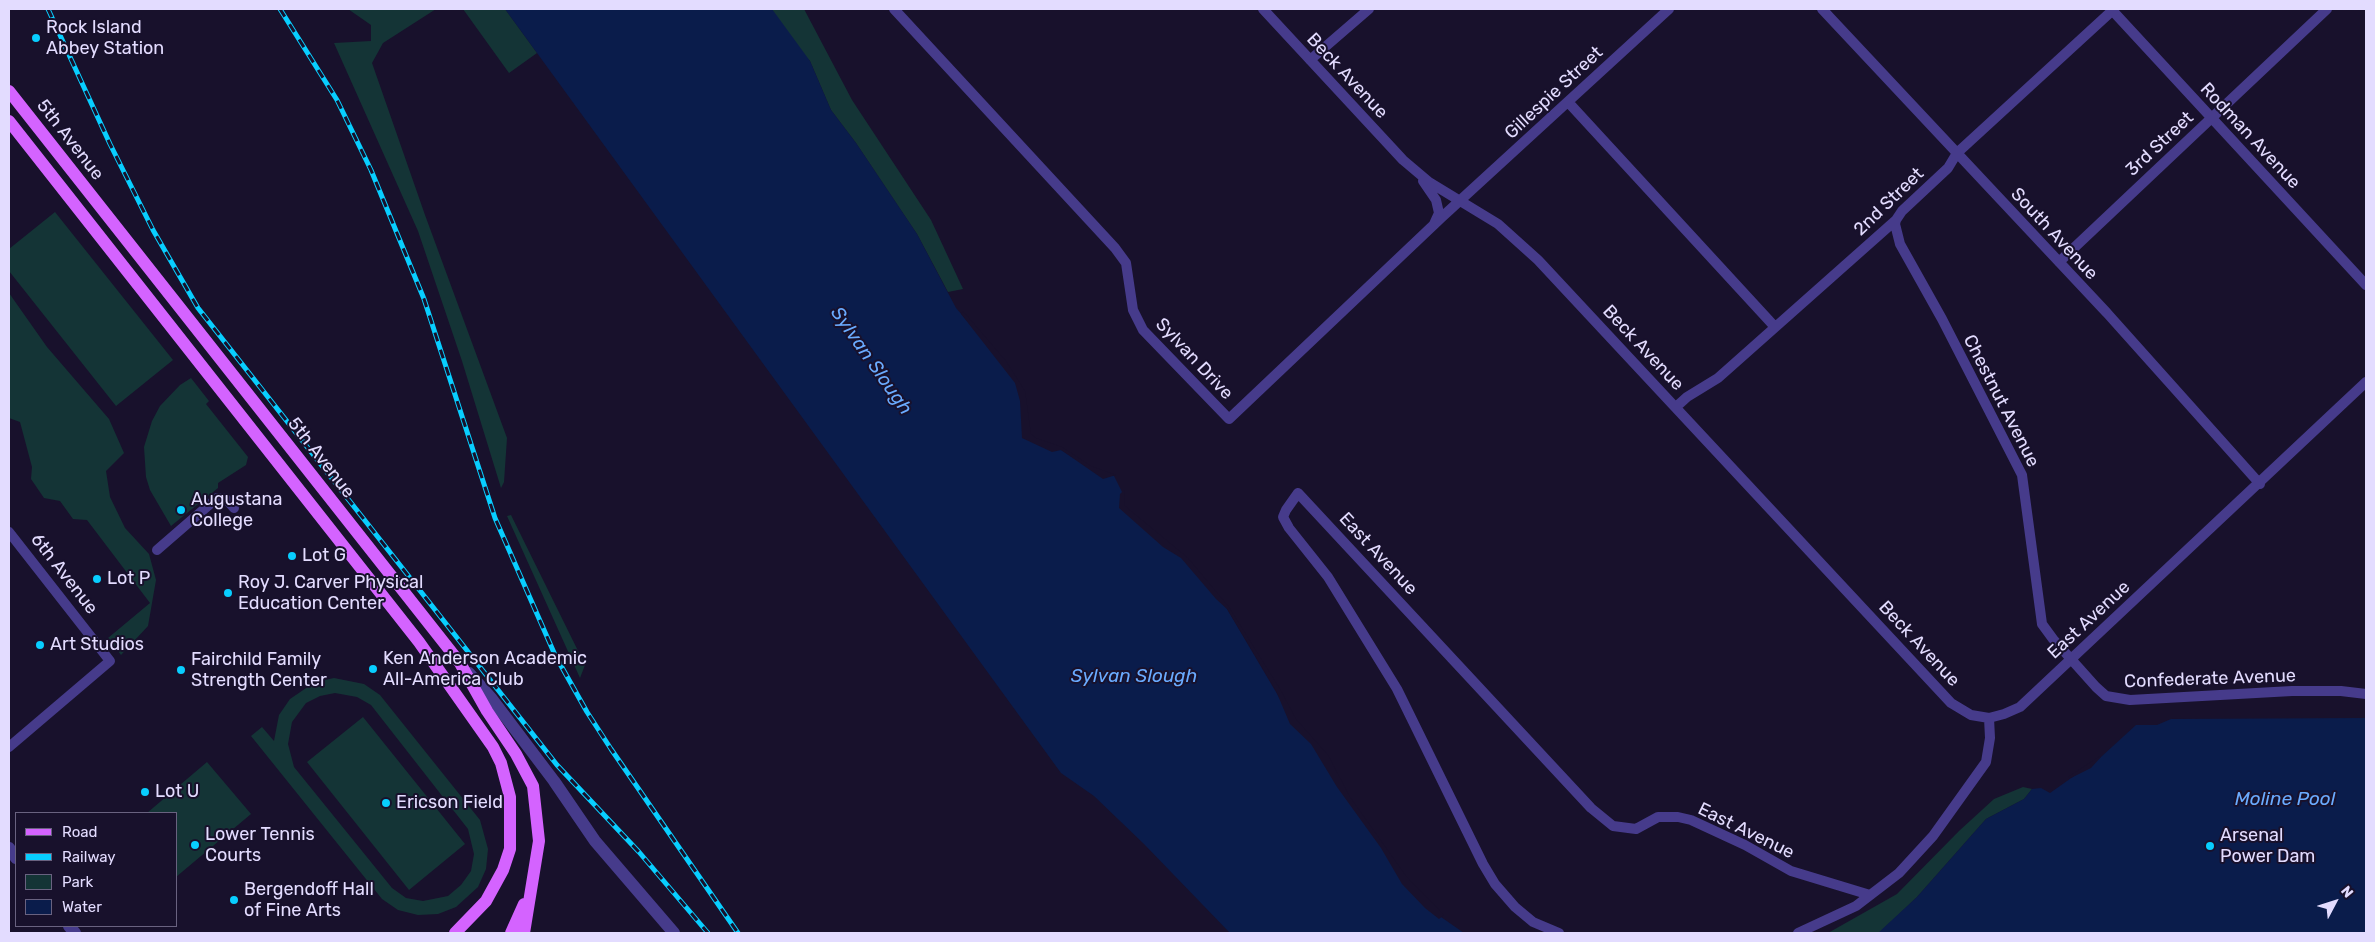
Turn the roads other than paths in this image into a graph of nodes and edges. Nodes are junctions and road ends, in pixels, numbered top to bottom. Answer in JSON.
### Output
{"nodes":[{"id":1,"x":894,"y":9,"type":"edge"},
{"id":2,"x":1263,"y":9,"type":"edge"},
{"id":3,"x":1368,"y":9,"type":"edge"},
{"id":4,"x":1669,"y":9,"type":"edge"},
{"id":5,"x":1822,"y":9,"type":"edge"},
{"id":6,"x":2112,"y":9,"type":"edge"},
{"id":7,"x":2327,"y":9,"type":"edge"},
{"id":8,"x":1310,"y":60,"type":"junction"},
{"id":9,"x":9,"y":91,"type":"edge"},
{"id":10,"x":1568,"y":102,"type":"junction"},
{"id":11,"x":2211,"y":118,"type":"junction"},
{"id":12,"x":9,"y":121,"type":"edge"},
{"id":13,"x":1957,"y":154,"type":"junction"},
{"id":14,"x":1415,"y":171,"type":"junction"},
{"id":15,"x":1461,"y":200,"type":"junction"},
{"id":16,"x":1896,"y":220,"type":"junction"},
{"id":17,"x":1434,"y":226,"type":"junction"},
{"id":18,"x":2059,"y":262,"type":"junction"},
{"id":19,"x":2366,"y":285,"type":"edge"},
{"id":20,"x":1775,"y":327,"type":"junction"},
{"id":21,"x":2366,"y":382,"type":"edge"},
{"id":22,"x":1676,"y":407,"type":"junction"},
{"id":23,"x":2260,"y":484,"type":"junction"},
{"id":24,"x":234,"y":508,"type":"dead end"},
{"id":25,"x":9,"y":532,"type":"edge"},
{"id":26,"x":157,"y":550,"type":"dead end"},
{"id":27,"x":2071,"y":659,"type":"junction"},
{"id":28,"x":460,"y":663,"type":"junction"},
{"id":29,"x":2366,"y":694,"type":"edge"},
{"id":30,"x":1989,"y":718,"type":"junction"},
{"id":31,"x":9,"y":747,"type":"edge"},
{"id":32,"x":535,"y":876,"type":"junction"},
{"id":33,"x":1870,"y":895,"type":"junction"},
{"id":34,"x":455,"y":933,"type":"edge"},
{"id":35,"x":511,"y":933,"type":"edge"},
{"id":36,"x":524,"y":933,"type":"edge"},
{"id":37,"x":674,"y":933,"type":"edge"},
{"id":38,"x":1559,"y":933,"type":"edge"},
{"id":39,"x":1798,"y":933,"type":"edge"}],
"edges":[{"from":1,"to":17,"type":"street","name":"Sylvan Drive"},
{"from":2,"to":8,"type":"street","name":"Beck Avenue"},
{"from":3,"to":8,"type":"street"},
{"from":4,"to":10,"type":"street","name":"Gillespie Street"},
{"from":5,"to":13,"type":"street","name":"South Avenue"},
{"from":6,"to":11,"type":"street","name":"Rodman Avenue"},
{"from":6,"to":13,"type":"street","name":"2nd Street"},
{"from":7,"to":11,"type":"street","name":"3rd Street"},
{"from":8,"to":14,"type":"street","name":"Beck Avenue"},
{"from":9,"to":28,"type":"main road","name":"5th Avenue"},
{"from":10,"to":15,"type":"street","name":"Gillespie Street"},
{"from":10,"to":20,"type":"street"},
{"from":11,"to":18,"type":"street","name":"3rd Street"},
{"from":11,"to":19,"type":"street","name":"Rodman Avenue"},
{"from":12,"to":34,"type":"main road","name":"5th Avenue"},
{"from":13,"to":16,"type":"street","name":"2nd Street"},
{"from":13,"to":18,"type":"street","name":"South Avenue"},
{"from":14,"to":15,"type":"street","name":"Beck Avenue"},
{"from":14,"to":17,"type":"street"},
{"from":15,"to":17,"type":"street","name":"Sylvan Drive"},
{"from":15,"to":22,"type":"street","name":"Beck Avenue"},
{"from":16,"to":20,"type":"street","name":"2nd Street"},
{"from":16,"to":27,"type":"street","name":"Chestnut Avenue"},
{"from":18,"to":23,"type":"street","name":"South Avenue"},
{"from":20,"to":22,"type":"street","name":"2nd Street"},
{"from":21,"to":23,"type":"street","name":"East Avenue"},
{"from":22,"to":30,"type":"street","name":"Beck Avenue"},
{"from":23,"to":27,"type":"street","name":"East Avenue"},
{"from":24,"to":26,"type":"street"},
{"from":25,"to":31,"type":"street","name":"6th Avenue"},
{"from":27,"to":29,"type":"street","name":"Confederate Avenue"},
{"from":27,"to":30,"type":"street","name":"East Avenue"},
{"from":28,"to":32,"type":"main road","name":"5th Avenue"},
{"from":28,"to":37,"type":"street"},
{"from":30,"to":33,"type":"street"},
{"from":32,"to":35,"type":"main road"},
{"from":32,"to":36,"type":"main road"},
{"from":33,"to":38,"type":"street","name":"East Avenue"},
{"from":33,"to":39,"type":"street"}]}
